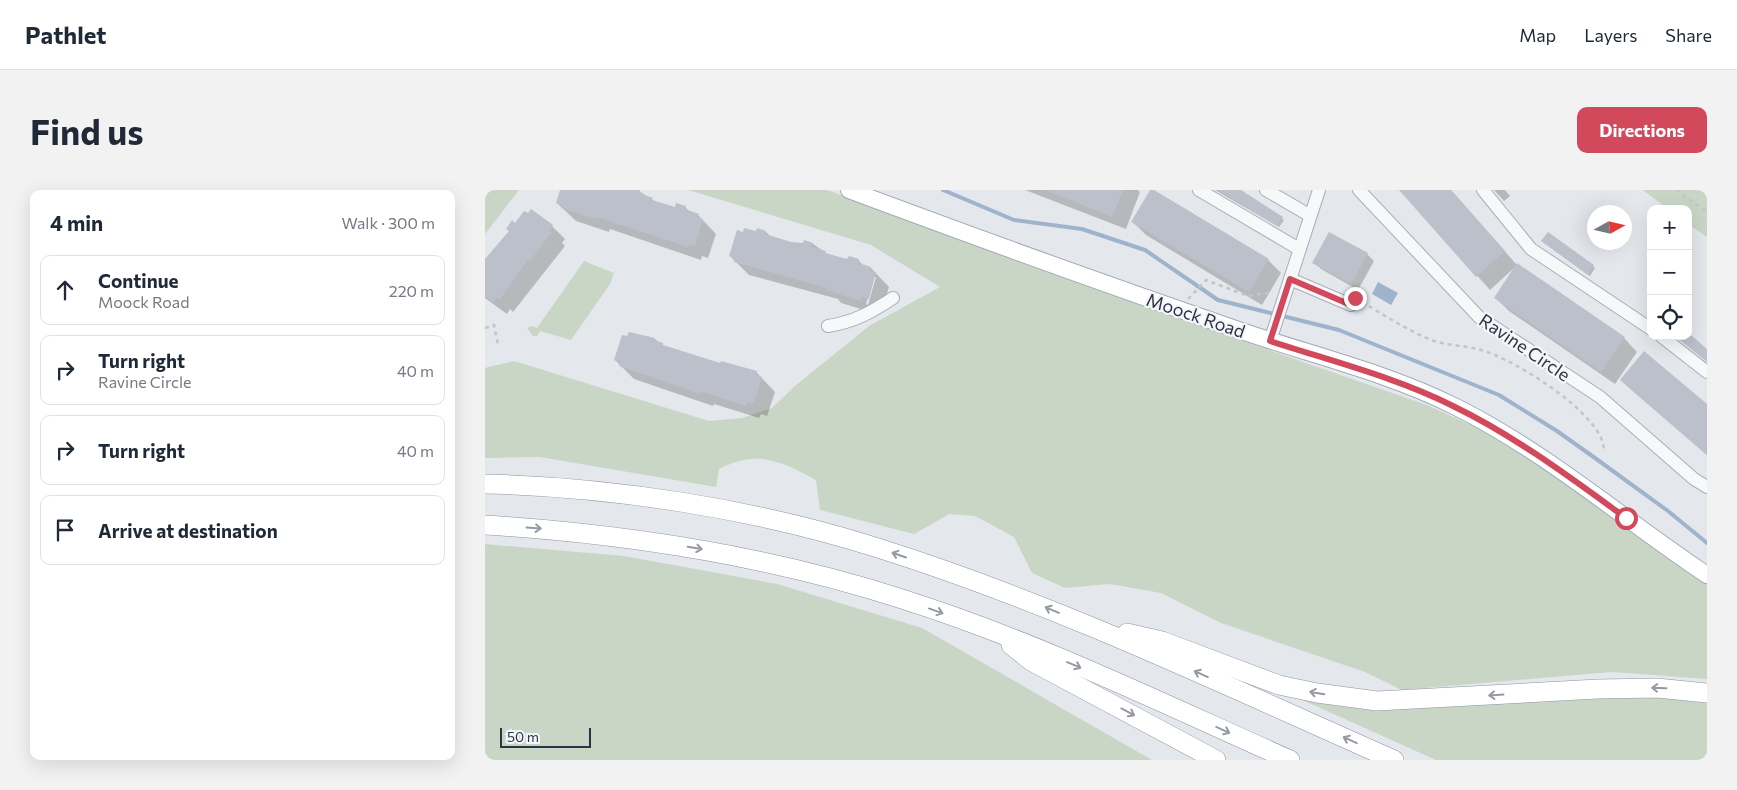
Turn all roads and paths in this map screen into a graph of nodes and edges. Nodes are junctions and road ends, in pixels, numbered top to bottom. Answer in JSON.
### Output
{"nodes":[{"id":1,"x":849,"y":190,"type":"edge"},
{"id":2,"x":1199,"y":190,"type":"edge"},
{"id":3,"x":1266,"y":190,"type":"edge"},
{"id":4,"x":1319,"y":190,"type":"edge"},
{"id":5,"x":1359,"y":190,"type":"edge"},
{"id":6,"x":1483,"y":190,"type":"edge"},
{"id":7,"x":1676,"y":190,"type":"edge"},
{"id":8,"x":1707,"y":212,"type":"edge"},
{"id":9,"x":1309,"y":215,"type":"junction"},
{"id":10,"x":1299,"y":249,"type":"junction"},
{"id":11,"x":1290,"y":279,"type":"junction"},
{"id":12,"x":1193,"y":295,"type":"dead end"},
{"id":13,"x":893,"y":298,"type":"dead end"},
{"id":14,"x":1351,"y":305,"type":"joint"},
{"id":15,"x":828,"y":326,"type":"dead end"},
{"id":16,"x":1647,"y":326,"type":"edge"},
{"id":17,"x":485,"y":328,"type":"edge"},
{"id":18,"x":1272,"y":334,"type":"junction"},
{"id":19,"x":1666,"y":340,"type":"edge"},
{"id":20,"x":498,"y":345,"type":"dead end"},
{"id":21,"x":1707,"y":372,"type":"edge"},
{"id":22,"x":1605,"y":451,"type":"dead end"},
{"id":23,"x":485,"y":484,"type":"edge"},
{"id":24,"x":1707,"y":487,"type":"edge"},
{"id":25,"x":485,"y":525,"type":"edge"},
{"id":26,"x":1707,"y":576,"type":"edge"},
{"id":27,"x":1086,"y":625,"type":"junction"},
{"id":28,"x":997,"y":632,"type":"junction"},
{"id":29,"x":1707,"y":693,"type":"edge"},
{"id":30,"x":1216,"y":760,"type":"edge"},
{"id":31,"x":1290,"y":760,"type":"edge"},
{"id":32,"x":1394,"y":760,"type":"edge"}],
"edges":[{"from":1,"to":18,"type":"main road","name":"Moock Road"},
{"from":2,"to":10,"type":"street"},
{"from":3,"to":9,"type":"street"},
{"from":4,"to":9,"type":"street"},
{"from":5,"to":24,"type":"street","name":"Ravine Circle"},
{"from":6,"to":16,"type":"street"},
{"from":7,"to":8,"type":"path"},
{"from":9,"to":10,"type":"street"},
{"from":10,"to":11,"type":"street"},
{"from":11,"to":12,"type":"path"},
{"from":11,"to":14,"type":"street"},
{"from":11,"to":18,"type":"street"},
{"from":13,"to":15,"type":"street"},
{"from":14,"to":22,"type":"path"},
{"from":17,"to":20,"type":"path"},
{"from":18,"to":26,"type":"main road","name":"Moock Road"},
{"from":19,"to":21,"type":"street"},
{"from":27,"to":23,"type":"highway","one_way":true},
{"from":25,"to":28,"type":"highway","one_way":true},
{"from":29,"to":27,"type":"highway","one_way":true},
{"from":32,"to":27,"type":"highway","one_way":true},
{"from":28,"to":30,"type":"highway","one_way":true},
{"from":28,"to":31,"type":"highway","one_way":true}]}
